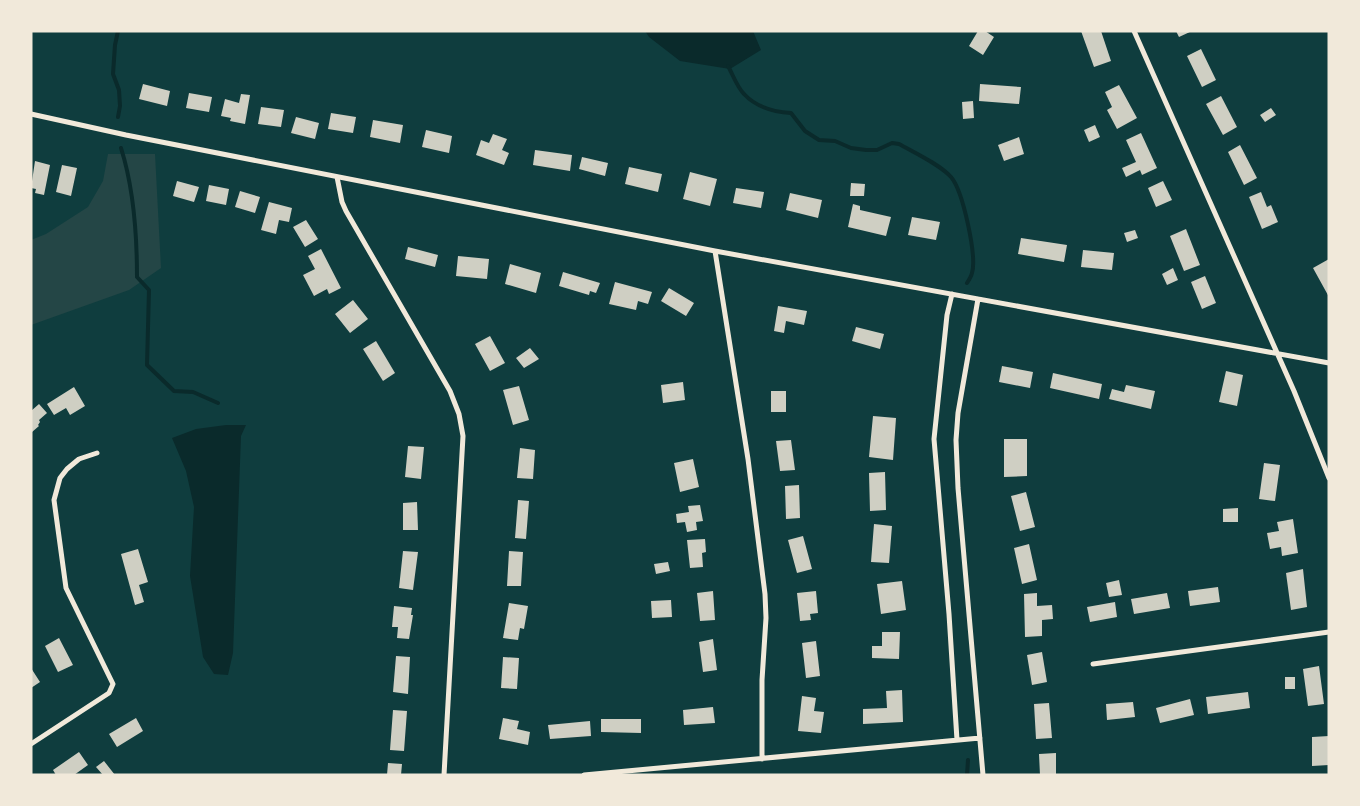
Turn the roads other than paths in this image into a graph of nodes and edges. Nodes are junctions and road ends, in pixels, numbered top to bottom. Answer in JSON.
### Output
{"nodes":[{"id":1,"x":1134,"y":31,"type":"edge"},
{"id":2,"x":31,"y":114,"type":"edge"},
{"id":3,"x":337,"y":177,"type":"junction"},
{"id":4,"x":715,"y":251,"type":"junction"},
{"id":5,"x":952,"y":294,"type":"junction"},
{"id":6,"x":978,"y":299,"type":"junction"},
{"id":7,"x":1277,"y":354,"type":"junction"},
{"id":8,"x":1329,"y":363,"type":"edge"},
{"id":9,"x":97,"y":453,"type":"dead end"},
{"id":10,"x":1329,"y":478,"type":"edge"},
{"id":11,"x":1329,"y":632,"type":"edge"},
{"id":12,"x":1093,"y":664,"type":"dead end"},
{"id":13,"x":980,"y":738,"type":"junction"},
{"id":14,"x":957,"y":740,"type":"junction"},
{"id":15,"x":31,"y":744,"type":"edge"},
{"id":16,"x":762,"y":759,"type":"junction"},
{"id":17,"x":444,"y":775,"type":"edge"},
{"id":18,"x":584,"y":775,"type":"edge"},
{"id":19,"x":983,"y":775,"type":"edge"}],
"edges":[{"from":1,"to":7,"type":"street"},
{"from":2,"to":3,"type":"street"},
{"from":3,"to":4,"type":"street"},
{"from":3,"to":17,"type":"street"},
{"from":4,"to":5,"type":"street"},
{"from":4,"to":16,"type":"street"},
{"from":5,"to":6,"type":"street"},
{"from":5,"to":14,"type":"street"},
{"from":6,"to":7,"type":"street"},
{"from":6,"to":13,"type":"street"},
{"from":7,"to":8,"type":"street"},
{"from":7,"to":10,"type":"street"},
{"from":9,"to":15,"type":"street"},
{"from":11,"to":12,"type":"street"},
{"from":13,"to":14,"type":"street"},
{"from":13,"to":19,"type":"street"},
{"from":14,"to":16,"type":"street"},
{"from":16,"to":18,"type":"street"}]}
